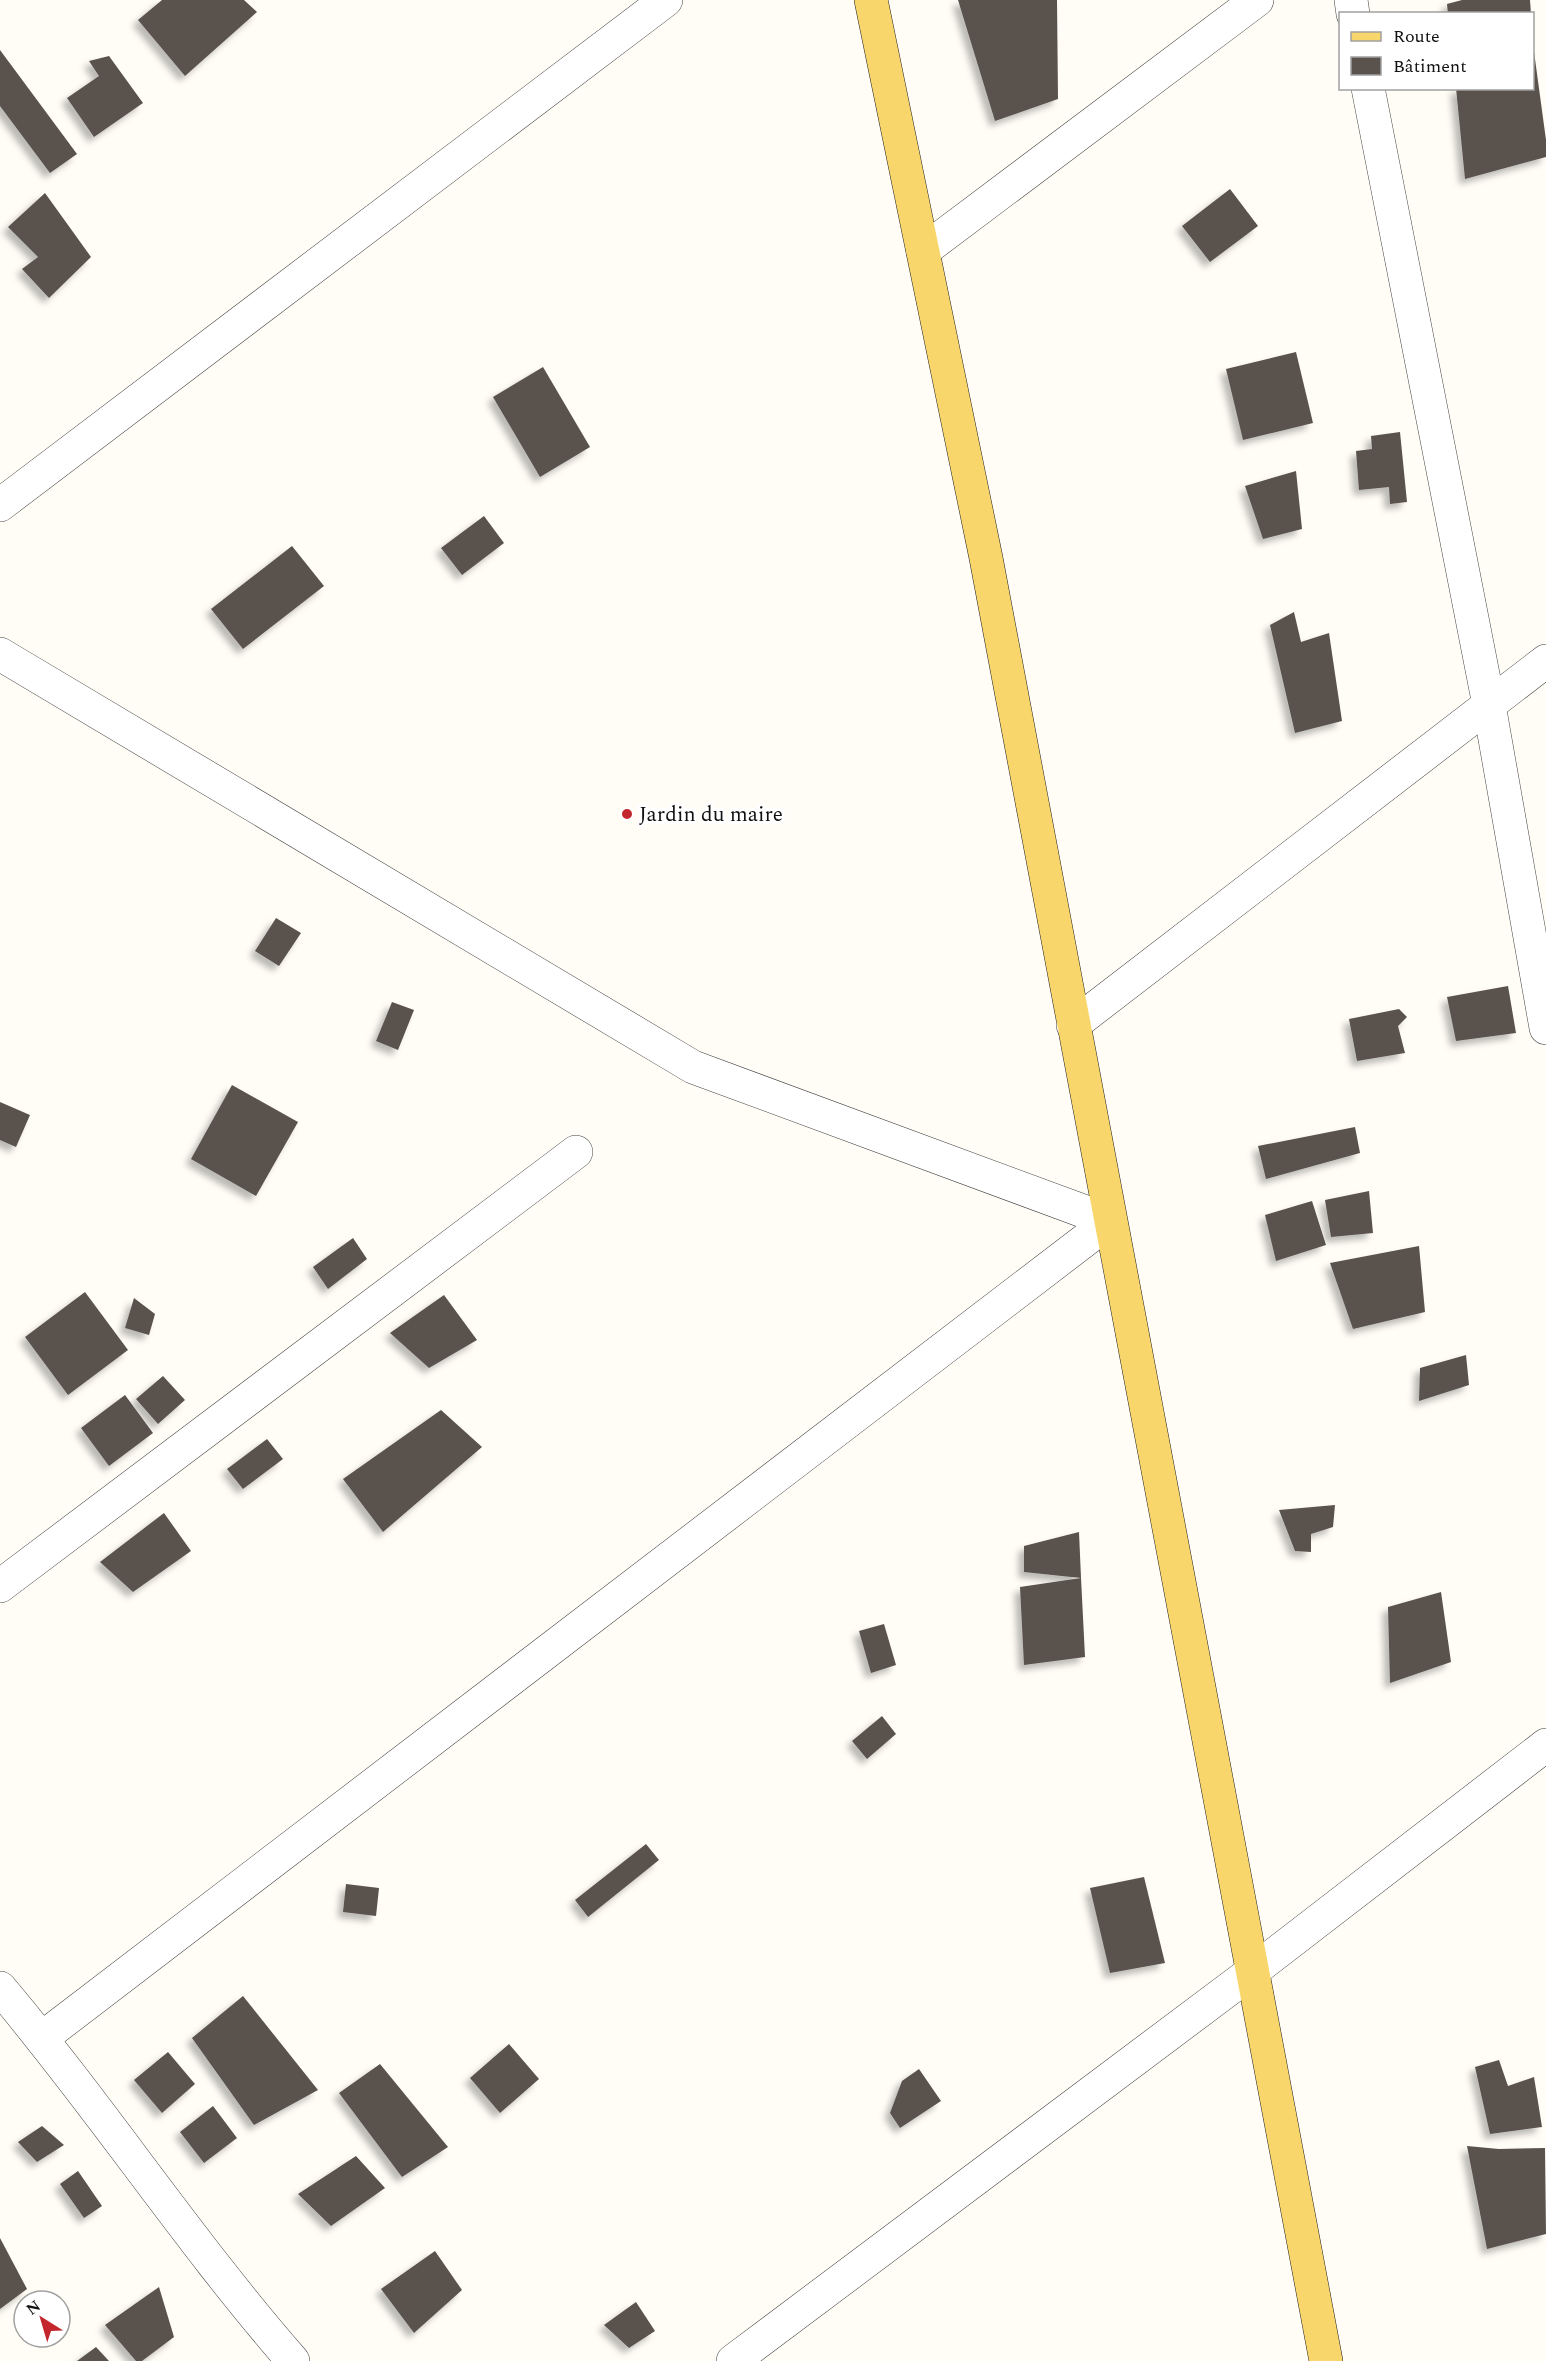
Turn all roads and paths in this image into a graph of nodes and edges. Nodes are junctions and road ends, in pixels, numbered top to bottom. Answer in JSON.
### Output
{"nodes":[{"id":1,"x":666,"y":0,"type":"edge"},
{"id":2,"x":871,"y":0,"type":"edge"},
{"id":3,"x":1257,"y":0,"type":"edge"},
{"id":4,"x":1368,"y":90,"type":"edge"},
{"id":5,"x":923,"y":251,"type":"junction"},
{"id":6,"x":0,"y":505,"type":"edge"},
{"id":7,"x":0,"y":654,"type":"edge"},
{"id":8,"x":1546,"y":661,"type":"edge"},
{"id":9,"x":1488,"y":705,"type":"junction"},
{"id":10,"x":1073,"y":1025,"type":"junction"},
{"id":11,"x":1546,"y":1028,"type":"edge"},
{"id":12,"x":576,"y":1152,"type":"dead end"},
{"id":13,"x":1110,"y":1221,"type":"junction"},
{"id":14,"x":0,"y":1586,"type":"edge"},
{"id":15,"x":1546,"y":1745,"type":"edge"},
{"id":16,"x":1252,"y":1971,"type":"junction"},
{"id":17,"x":0,"y":1988,"type":"edge"},
{"id":18,"x":42,"y":2038,"type":"junction"},
{"id":19,"x":293,"y":2361,"type":"edge"},
{"id":20,"x":733,"y":2361,"type":"edge"},
{"id":21,"x":1326,"y":2361,"type":"edge"}],
"edges":[{"from":1,"to":6,"type":"street"},
{"from":2,"to":5,"type":"main road"},
{"from":3,"to":5,"type":"street"},
{"from":4,"to":9,"type":"street"},
{"from":5,"to":10,"type":"main road"},
{"from":7,"to":13,"type":"street"},
{"from":8,"to":9,"type":"street"},
{"from":9,"to":10,"type":"street"},
{"from":9,"to":11,"type":"street"},
{"from":10,"to":13,"type":"main road"},
{"from":12,"to":14,"type":"street"},
{"from":13,"to":16,"type":"main road"},
{"from":13,"to":18,"type":"street"},
{"from":15,"to":16,"type":"street"},
{"from":16,"to":20,"type":"street"},
{"from":16,"to":21,"type":"main road"},
{"from":17,"to":18,"type":"street"},
{"from":18,"to":19,"type":"street"}]}
